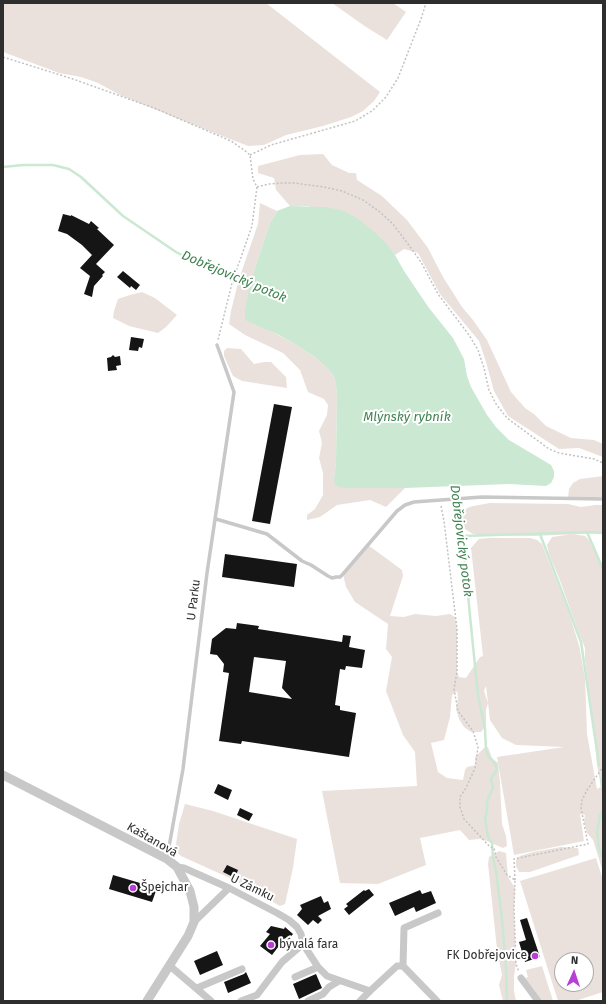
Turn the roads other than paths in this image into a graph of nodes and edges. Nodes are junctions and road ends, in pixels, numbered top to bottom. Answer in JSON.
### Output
{"nodes":[{"id":1,"x":216,"y":345,"type":"road end"},
{"id":2,"x":603,"y":499,"type":"edge"},
{"id":3,"x":216,"y":519,"type":"junction"},
{"id":4,"x":3,"y":775,"type":"edge"},
{"id":5,"x":167,"y":859,"type":"junction"},
{"id":6,"x":177,"y":867,"type":"junction"},
{"id":7,"x":229,"y":888,"type":"junction"},
{"id":8,"x":438,"y":913,"type":"dead end"},
{"id":9,"x":194,"y":922,"type":"junction"},
{"id":10,"x":303,"y":944,"type":"junction"},
{"id":11,"x":170,"y":966,"type":"junction"},
{"id":12,"x":318,"y":966,"type":"junction"},
{"id":13,"x":403,"y":966,"type":"junction"},
{"id":14,"x":242,"y":969,"type":"dead end"},
{"id":15,"x":295,"y":976,"type":"dead end"},
{"id":16,"x":520,"y":976,"type":"road end"},
{"id":17,"x":339,"y":981,"type":"junction"},
{"id":18,"x":197,"y":988,"type":"junction"},
{"id":19,"x":370,"y":991,"type":"junction"},
{"id":20,"x":147,"y":1001,"type":"edge"},
{"id":21,"x":211,"y":1001,"type":"edge"},
{"id":22,"x":241,"y":1001,"type":"edge"},
{"id":23,"x":308,"y":1001,"type":"edge"},
{"id":24,"x":360,"y":1001,"type":"edge"},
{"id":25,"x":437,"y":1001,"type":"edge"},
{"id":26,"x":538,"y":1001,"type":"edge"}],
"edges":[{"from":1,"to":3,"type":"lane","name":"U Parku"},
{"from":2,"to":3,"type":"lane"},
{"from":3,"to":5,"type":"lane","name":"U Parku"},
{"from":4,"to":5,"type":"street","name":"Kaštanová"},
{"from":5,"to":6,"type":"street","name":"Kaštanová"},
{"from":6,"to":7,"type":"street","name":"U Zámku"},
{"from":6,"to":9,"type":"street","name":"Kaštanová"},
{"from":7,"to":9,"type":"street"},
{"from":7,"to":10,"type":"street","name":"U Zámku"},
{"from":8,"to":13,"type":"street"},
{"from":9,"to":11,"type":"street","name":"Kaštanová"},
{"from":10,"to":12,"type":"street","name":"U Zámku"},
{"from":10,"to":22,"type":"street"},
{"from":11,"to":18,"type":"street"},
{"from":11,"to":20,"type":"street","name":"Kaštanová"},
{"from":12,"to":15,"type":"street"},
{"from":12,"to":17,"type":"street","name":"U Zámku"},
{"from":13,"to":19,"type":"street"},
{"from":13,"to":25,"type":"street"},
{"from":14,"to":18,"type":"street"},
{"from":16,"to":26,"type":"street"},
{"from":17,"to":19,"type":"street","name":"U Zámku"},
{"from":17,"to":23,"type":"street"},
{"from":18,"to":21,"type":"street"},
{"from":19,"to":24,"type":"street"}]}
